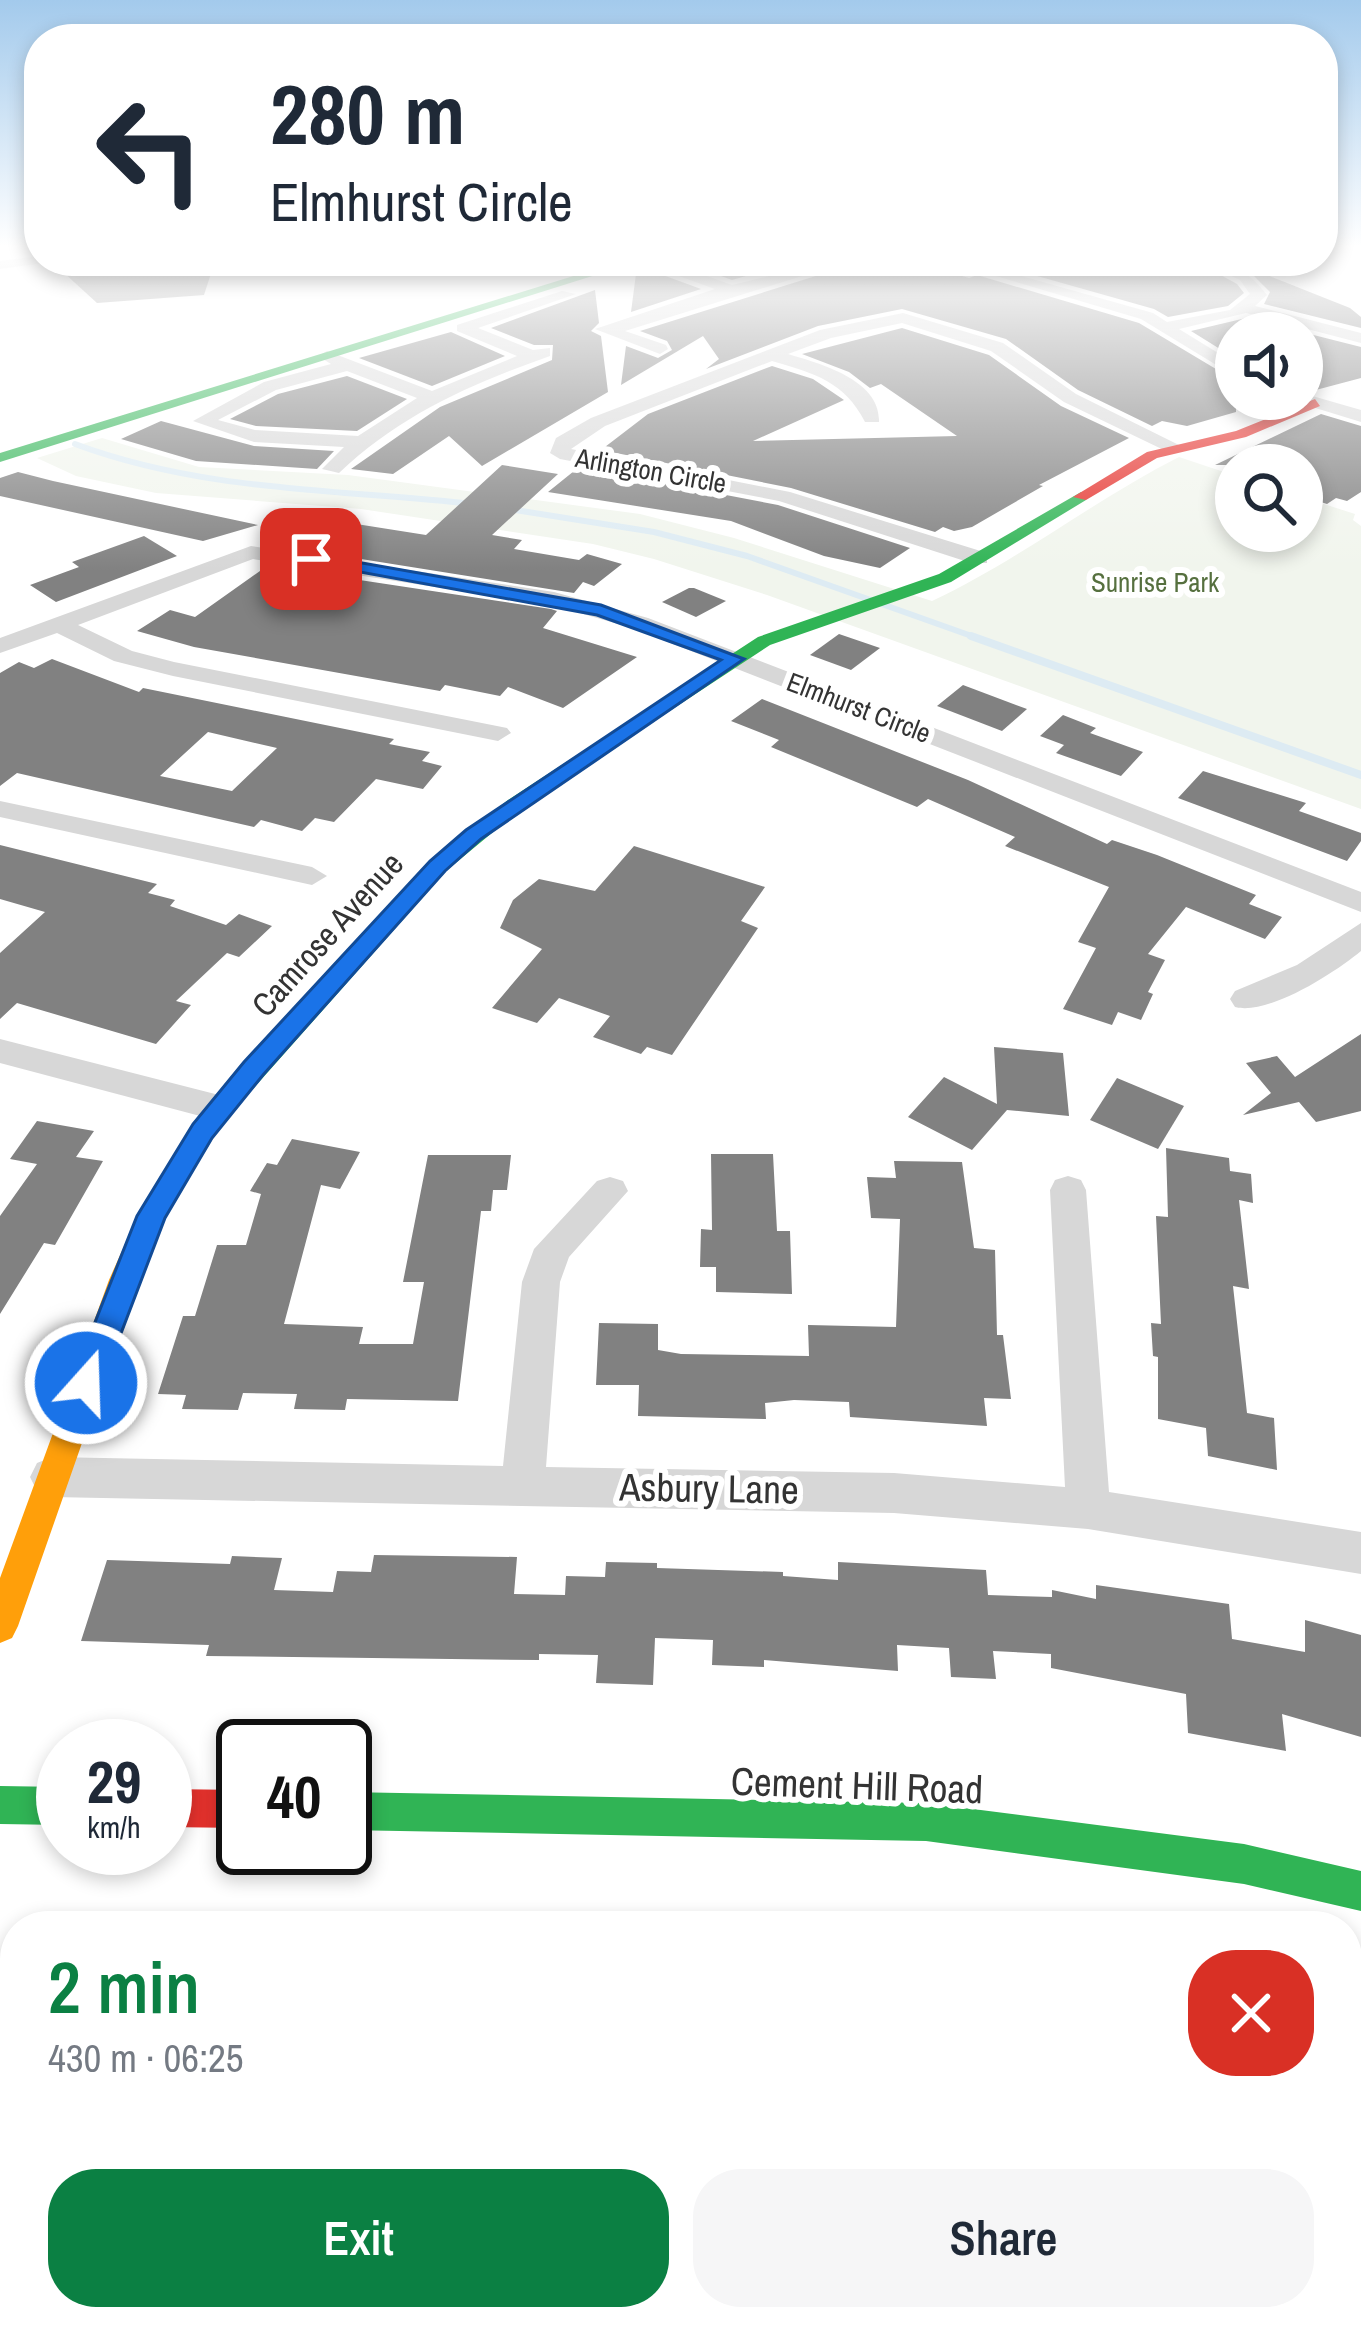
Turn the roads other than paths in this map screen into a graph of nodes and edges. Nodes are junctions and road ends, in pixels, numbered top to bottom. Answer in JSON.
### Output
{"nodes":[{"id":1,"x":293,"y":354,"type":"edge"},
{"id":2,"x":360,"y":354,"type":"edge"},
{"id":3,"x":537,"y":354,"type":"edge"},
{"id":4,"x":775,"y":354,"type":"edge"},
{"id":5,"x":1007,"y":354,"type":"edge"},
{"id":6,"x":772,"y":355,"type":"junction"},
{"id":7,"x":337,"y":361,"type":"junction"},
{"id":8,"x":431,"y":396,"type":"junction"},
{"id":9,"x":1323,"y":404,"type":"edge"},
{"id":10,"x":1361,"y":416,"type":"edge"},
{"id":11,"x":872,"y":418,"type":"dead end"},
{"id":12,"x":1269,"y":420,"type":"edge"},
{"id":13,"x":361,"y":442,"type":"junction"},
{"id":14,"x":0,"y":443,"type":"edge"},
{"id":15,"x":1175,"y":448,"type":"junction"},
{"id":16,"x":0,"y":458,"type":"edge"},
{"id":17,"x":332,"y":469,"type":"dead end"},
{"id":18,"x":979,"y":558,"type":"junction"},
{"id":19,"x":58,"y":624,"type":"junction"},
{"id":20,"x":0,"y":646,"type":"edge"},
{"id":21,"x":735,"y":659,"type":"junction"},
{"id":22,"x":498,"y":734,"type":"dead end"},
{"id":23,"x":0,"y":809,"type":"edge"},
{"id":24,"x":312,"y":876,"type":"dead end"},
{"id":25,"x":1361,"y":903,"type":"edge"},
{"id":26,"x":1361,"y":934,"type":"edge"},
{"id":27,"x":1246,"y":999,"type":"dead end"},
{"id":28,"x":0,"y":1051,"type":"edge"},
{"id":29,"x":219,"y":1108,"type":"junction"},
{"id":30,"x":1068,"y":1190,"type":"dead end"},
{"id":31,"x":610,"y":1191,"type":"dead end"},
{"id":32,"x":52,"y":1477,"type":"junction"},
{"id":33,"x":523,"y":1485,"type":"junction"},
{"id":34,"x":1088,"y":1509,"type":"junction"},
{"id":35,"x":1361,"y":1553,"type":"edge"},
{"id":36,"x":0,"y":1626,"type":"edge"},
{"id":37,"x":0,"y":1805,"type":"edge"},
{"id":38,"x":36,"y":1806,"type":"edge"},
{"id":39,"x":372,"y":1812,"type":"edge"},
{"id":40,"x":1361,"y":1891,"type":"edge"}],
"edges":[{"from":1,"to":14,"type":"street"},
{"from":2,"to":7,"type":"street"},
{"from":3,"to":8,"type":"street"},
{"from":4,"to":6,"type":"street","name":"Arlington Circle"},
{"from":5,"to":15,"type":"street","name":"Arlington Circle"},
{"from":6,"to":11,"type":"street"},
{"from":6,"to":18,"type":"street","name":"Arlington Circle"},
{"from":7,"to":8,"type":"street"},
{"from":7,"to":13,"type":"street"},
{"from":7,"to":16,"type":"street"},
{"from":8,"to":13,"type":"street"},
{"from":9,"to":10,"type":"street"},
{"from":12,"to":15,"type":"street","name":"Camrose Avenue"},
{"from":13,"to":17,"type":"street"},
{"from":15,"to":18,"type":"street","name":"Camrose Avenue"},
{"from":18,"to":21,"type":"street","name":"Camrose Avenue"},
{"from":19,"to":20,"type":"street","name":"Elmhurst Circle"},
{"from":19,"to":21,"type":"street","name":"Elmhurst Circle"},
{"from":19,"to":22,"type":"street"},
{"from":21,"to":25,"type":"street","name":"Elmhurst Circle"},
{"from":21,"to":29,"type":"street","name":"Camrose Avenue"},
{"from":23,"to":24,"type":"street"},
{"from":26,"to":27,"type":"street"},
{"from":28,"to":29,"type":"street"},
{"from":29,"to":32,"type":"street","name":"Camrose Avenue"},
{"from":30,"to":34,"type":"street"},
{"from":31,"to":33,"type":"street"},
{"from":32,"to":33,"type":"street","name":"Asbury Lane"},
{"from":32,"to":36,"type":"street","name":"Camrose Avenue"},
{"from":33,"to":34,"type":"street","name":"Asbury Lane"},
{"from":34,"to":35,"type":"street","name":"Asbury Lane"},
{"from":37,"to":38,"type":"street"},
{"from":39,"to":40,"type":"street","name":"Cement Hill Road"}]}
